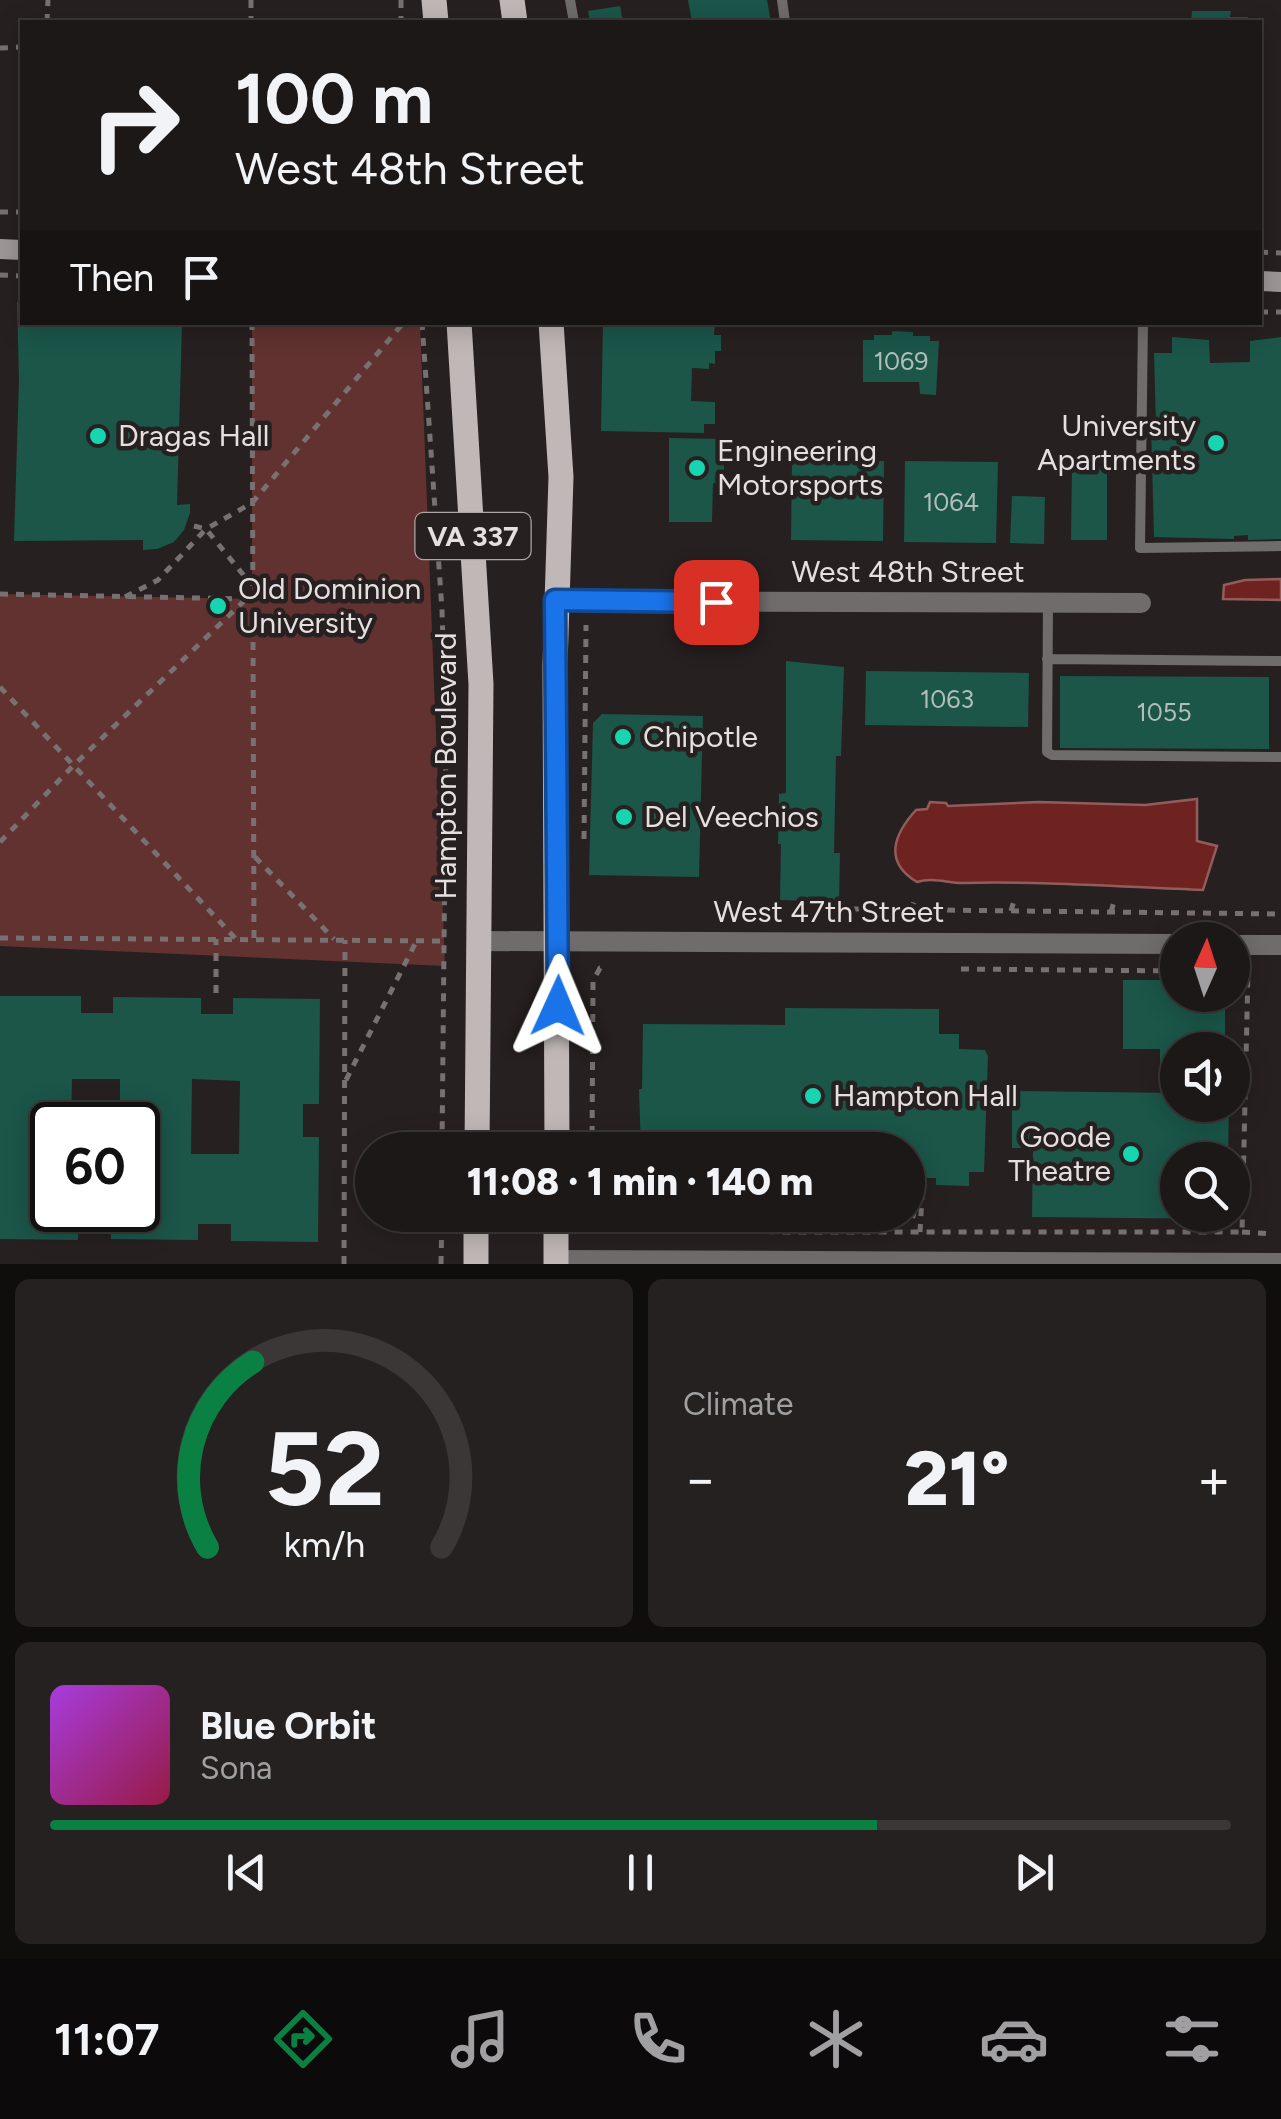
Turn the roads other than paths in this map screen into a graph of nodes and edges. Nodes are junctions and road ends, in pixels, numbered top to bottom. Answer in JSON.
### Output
{"nodes":[{"id":1,"x":459,"y":325,"type":"edge"},
{"id":2,"x":551,"y":325,"type":"edge"},
{"id":3,"x":1144,"y":325,"type":"edge"},
{"id":4,"x":1281,"y":546,"type":"edge"},
{"id":5,"x":555,"y":600,"type":"junction"},
{"id":6,"x":1048,"y":602,"type":"junction"},
{"id":7,"x":1140,"y":603,"type":"dead end"},
{"id":8,"x":1047,"y":660,"type":"junction"},
{"id":9,"x":1281,"y":662,"type":"edge"},
{"id":10,"x":1281,"y":756,"type":"edge"},
{"id":11,"x":479,"y":940,"type":"junction"},
{"id":12,"x":558,"y":940,"type":"junction"},
{"id":13,"x":1160,"y":944,"type":"edge"},
{"id":14,"x":1250,"y":944,"type":"edge"},
{"id":15,"x":1281,"y":945,"type":"edge"},
{"id":16,"x":478,"y":1132,"type":"edge"},
{"id":17,"x":556,"y":1132,"type":"edge"},
{"id":18,"x":476,"y":1232,"type":"edge"},
{"id":19,"x":556,"y":1232,"type":"edge"},
{"id":20,"x":556,"y":1262,"type":"edge"},
{"id":21,"x":782,"y":1263,"type":"edge"},
{"id":22,"x":1281,"y":1263,"type":"edge"},
{"id":23,"x":476,"y":1264,"type":"edge"}],
"edges":[{"from":1,"to":11,"type":"main road","name":"Hampton Boulevard","number":"VA 337"},
{"from":2,"to":5,"type":"main road","number":"VA 337"},
{"from":3,"to":4,"type":"lane"},
{"from":5,"to":6,"type":"street","name":"West 48th Street"},
{"from":5,"to":12,"type":"main road","number":"VA 337"},
{"from":6,"to":7,"type":"street","name":"West 48th Street"},
{"from":6,"to":8,"type":"lane"},
{"from":8,"to":9,"type":"lane"},
{"from":8,"to":10,"type":"lane"},
{"from":11,"to":12,"type":"street","name":"West 47th Street"},
{"from":11,"to":16,"type":"main road","name":"Hampton Boulevard","number":"VA 337"},
{"from":12,"to":13,"type":"street","name":"West 47th Street"},
{"from":12,"to":17,"type":"main road","number":"VA 337"},
{"from":14,"to":15,"type":"street"},
{"from":18,"to":23,"type":"main road"},
{"from":19,"to":20,"type":"main road"},
{"from":20,"to":21,"type":"street"},
{"from":21,"to":22,"type":"street"}]}
